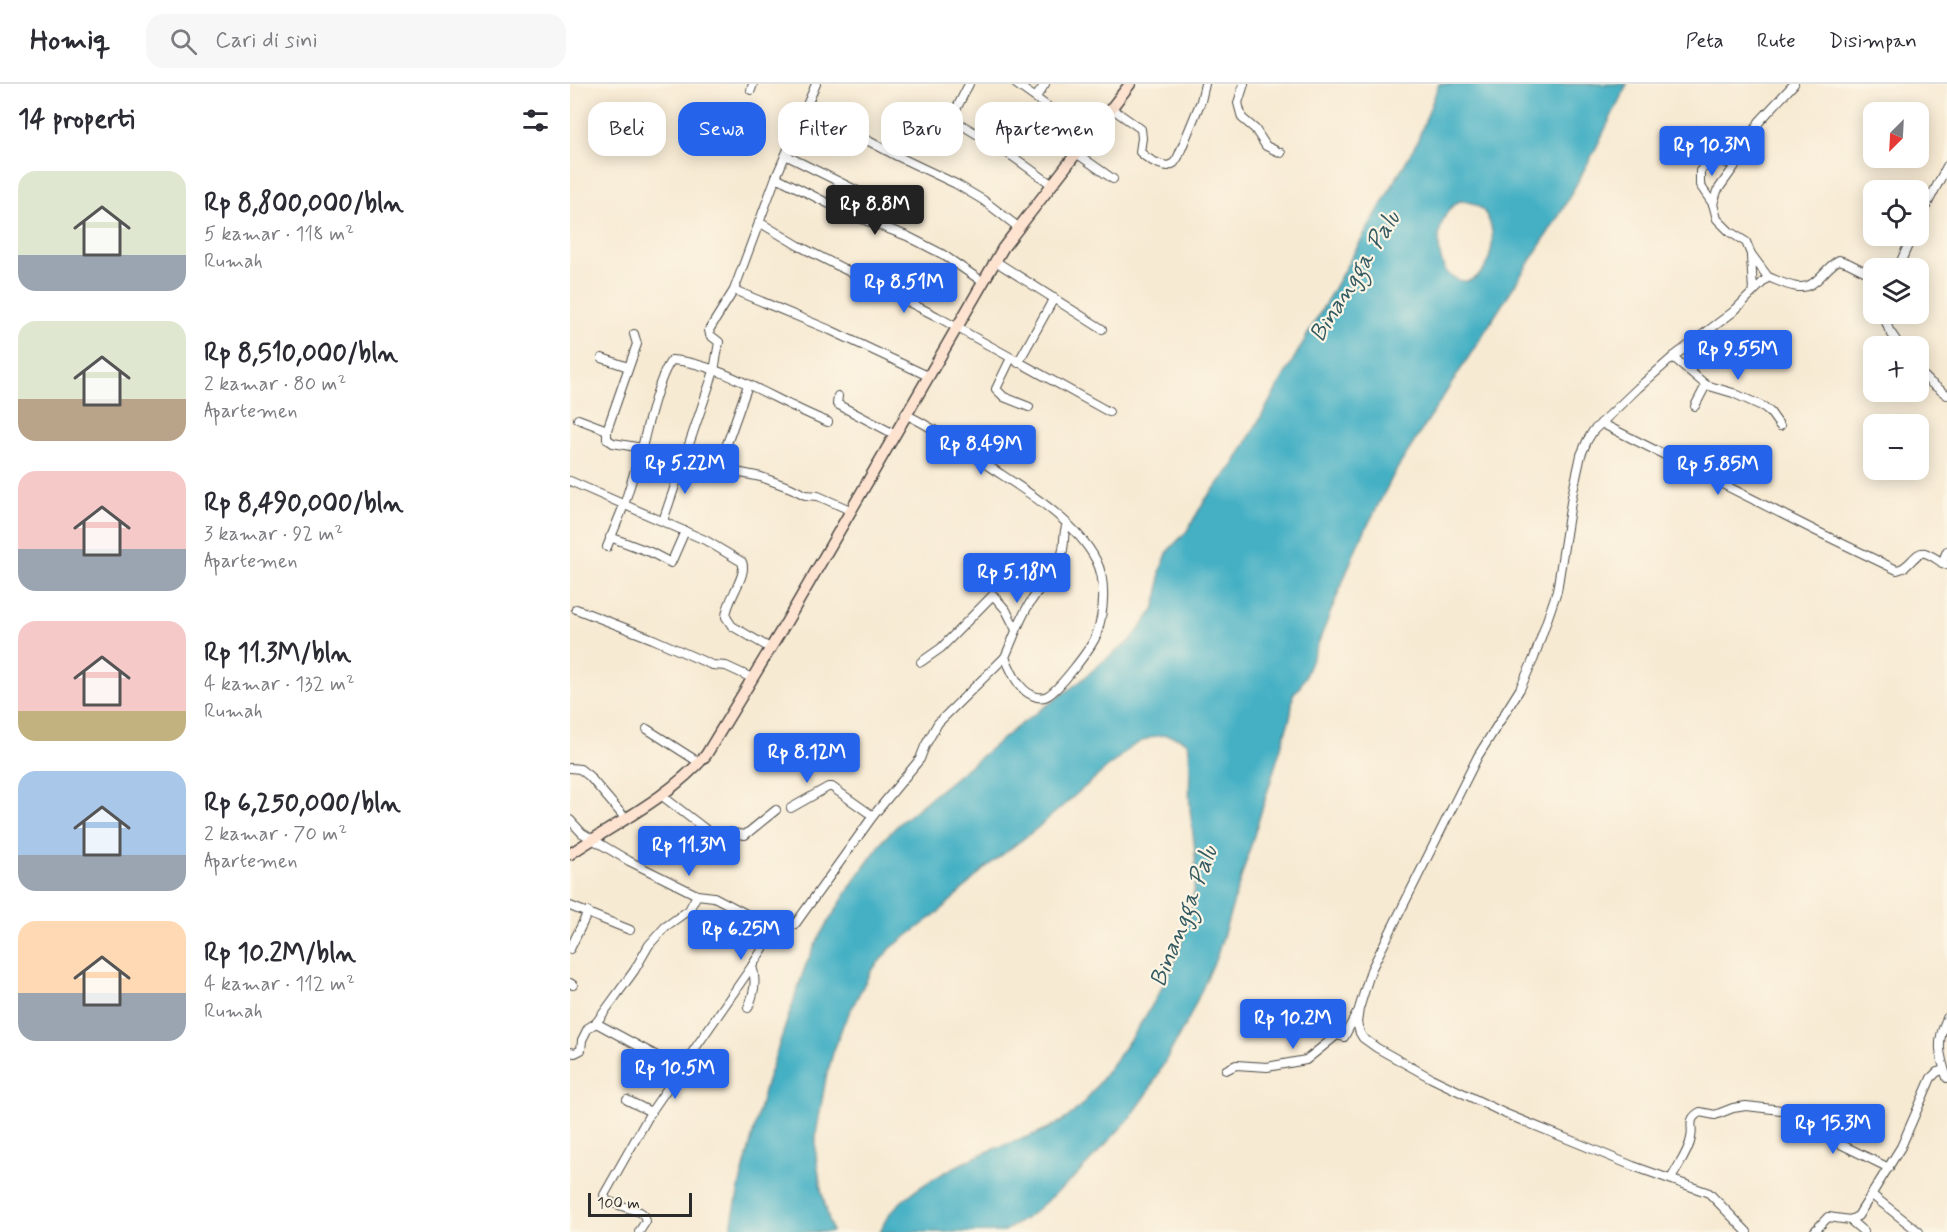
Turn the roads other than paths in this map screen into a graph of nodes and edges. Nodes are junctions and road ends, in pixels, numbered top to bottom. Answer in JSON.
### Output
{"nodes":[{"id":1,"x":816,"y":84,"type":"edge"},
{"id":2,"x":969,"y":84,"type":"edge"},
{"id":3,"x":1016,"y":84,"type":"edge"},
{"id":4,"x":1045,"y":84,"type":"edge"},
{"id":5,"x":1130,"y":84,"type":"edge"},
{"id":6,"x":1205,"y":84,"type":"edge"},
{"id":7,"x":1244,"y":84,"type":"edge"},
{"id":8,"x":1794,"y":84,"type":"edge"},
{"id":9,"x":1036,"y":97,"type":"junction"},
{"id":10,"x":808,"y":102,"type":"edge"},
{"id":11,"x":960,"y":102,"type":"edge"},
{"id":12,"x":1043,"y":102,"type":"edge"},
{"id":13,"x":1115,"y":103,"type":"edge"},
{"id":14,"x":1115,"y":111,"type":"edge"},
{"id":15,"x":869,"y":141,"type":"edge"},
{"id":16,"x":1281,"y":153,"type":"dead end"},
{"id":17,"x":786,"y":156,"type":"joint"},
{"id":18,"x":1012,"y":156,"type":"edge"},
{"id":19,"x":1074,"y":156,"type":"edge"},
{"id":20,"x":1080,"y":156,"type":"edge"},
{"id":21,"x":1736,"y":165,"type":"junction"},
{"id":22,"x":1947,"y":166,"type":"edge"},
{"id":23,"x":776,"y":177,"type":"junction"},
{"id":24,"x":1113,"y":179,"type":"dead end"},
{"id":25,"x":1051,"y":183,"type":"junction"},
{"id":26,"x":1929,"y":201,"type":"edge"},
{"id":27,"x":1713,"y":204,"type":"junction"},
{"id":28,"x":759,"y":222,"type":"junction"},
{"id":29,"x":874,"y":222,"type":"junction"},
{"id":30,"x":1018,"y":227,"type":"junction"},
{"id":31,"x":1751,"y":254,"type":"junction"},
{"id":32,"x":995,"y":261,"type":"junction"},
{"id":33,"x":1863,"y":270,"type":"edge"},
{"id":34,"x":1767,"y":277,"type":"junction"},
{"id":35,"x":983,"y":282,"type":"junction"},
{"id":36,"x":734,"y":290,"type":"junction"},
{"id":37,"x":1754,"y":291,"type":"junction"},
{"id":38,"x":1054,"y":298,"type":"junction"},
{"id":39,"x":957,"y":328,"type":"junction"},
{"id":40,"x":1102,"y":330,"type":"dead end"},
{"id":41,"x":634,"y":334,"type":"dead end"},
{"id":42,"x":1673,"y":357,"type":"junction"},
{"id":43,"x":602,"y":358,"type":"dead end"},
{"id":44,"x":1015,"y":360,"type":"junction"},
{"id":45,"x":628,"y":367,"type":"junction"},
{"id":46,"x":714,"y":371,"type":"junction"},
{"id":47,"x":928,"y":376,"type":"junction"},
{"id":48,"x":1929,"y":381,"type":"edge"},
{"id":49,"x":1706,"y":385,"type":"junction"},
{"id":50,"x":748,"y":386,"type":"junction"},
{"id":51,"x":1947,"y":395,"type":"edge"},
{"id":52,"x":838,"y":396,"type":"dead end"},
{"id":53,"x":1695,"y":406,"type":"dead end"},
{"id":54,"x":1029,"y":407,"type":"dead end"},
{"id":55,"x":1109,"y":412,"type":"dead end"},
{"id":56,"x":905,"y":414,"type":"junction"},
{"id":57,"x":578,"y":419,"type":"dead end"},
{"id":58,"x":828,"y":422,"type":"dead end"},
{"id":59,"x":1601,"y":423,"type":"junction"},
{"id":60,"x":1780,"y":426,"type":"dead end"},
{"id":61,"x":607,"y":430,"type":"junction"},
{"id":62,"x":894,"y":434,"type":"junction"},
{"id":63,"x":642,"y":448,"type":"junction"},
{"id":64,"x":682,"y":461,"type":"junction"},
{"id":65,"x":718,"y":469,"type":"junction"},
{"id":66,"x":570,"y":481,"type":"edge"},
{"id":67,"x":624,"y":505,"type":"junction"},
{"id":68,"x":850,"y":510,"type":"junction"},
{"id":69,"x":663,"y":521,"type":"junction"},
{"id":70,"x":1067,"y":524,"type":"junction"},
{"id":71,"x":685,"y":531,"type":"junction"},
{"id":72,"x":610,"y":537,"type":"junction"},
{"id":73,"x":607,"y":547,"type":"dead end"},
{"id":74,"x":1947,"y":552,"type":"edge"},
{"id":75,"x":1945,"y":564,"type":"edge"},
{"id":76,"x":576,"y":609,"type":"dead end"},
{"id":77,"x":1016,"y":630,"type":"junction"},
{"id":78,"x":770,"y":648,"type":"junction"},
{"id":79,"x":1005,"y":657,"type":"junction"},
{"id":80,"x":921,"y":662,"type":"dead end"},
{"id":81,"x":752,"y":678,"type":"junction"},
{"id":82,"x":647,"y":729,"type":"dead end"},
{"id":83,"x":700,"y":763,"type":"junction"},
{"id":84,"x":570,"y":768,"type":"edge"},
{"id":85,"x":661,"y":795,"type":"junction"},
{"id":86,"x":791,"y":808,"type":"dead end"},
{"id":87,"x":776,"y":810,"type":"dead end"},
{"id":88,"x":873,"y":816,"type":"junction"},
{"id":89,"x":625,"y":818,"type":"junction"},
{"id":90,"x":570,"y":820,"type":"edge"},
{"id":91,"x":592,"y":840,"type":"junction"},
{"id":92,"x":570,"y":854,"type":"edge"},
{"id":93,"x":697,"y":895,"type":"junction"},
{"id":94,"x":570,"y":906,"type":"edge"},
{"id":95,"x":588,"y":912,"type":"junction"},
{"id":96,"x":775,"y":929,"type":"junction"},
{"id":97,"x":630,"y":930,"type":"dead end"},
{"id":98,"x":570,"y":949,"type":"edge"},
{"id":99,"x":752,"y":966,"type":"junction"},
{"id":100,"x":748,"y":1008,"type":"dead end"},
{"id":101,"x":1359,"y":1009,"type":"junction"},
{"id":102,"x":1947,"y":1018,"type":"edge"},
{"id":103,"x":596,"y":1023,"type":"junction"},
{"id":104,"x":570,"y":1052,"type":"edge"},
{"id":105,"x":681,"y":1069,"type":"junction"},
{"id":106,"x":1226,"y":1070,"type":"dead end"},
{"id":107,"x":1946,"y":1074,"type":"edge"},
{"id":108,"x":627,"y":1100,"type":"dead end"},
{"id":109,"x":651,"y":1112,"type":"junction"},
{"id":110,"x":1889,"y":1168,"type":"junction"},
{"id":111,"x":1671,"y":1179,"type":"junction"},
{"id":112,"x":1872,"y":1196,"type":"junction"},
{"id":113,"x":1850,"y":1220,"type":"junction"},
{"id":114,"x":639,"y":1232,"type":"edge"},
{"id":115,"x":1747,"y":1232,"type":"edge"},
{"id":116,"x":1814,"y":1232,"type":"edge"},
{"id":117,"x":1864,"y":1232,"type":"edge"},
{"id":118,"x":1918,"y":1232,"type":"edge"}],
"edges":[{"from":1,"to":10,"type":"street"},
{"from":2,"to":11,"type":"street"},
{"from":3,"to":9,"type":"street"},
{"from":4,"to":9,"type":"street"},
{"from":5,"to":13,"type":"main road"},
{"from":6,"to":14,"type":"street"},
{"from":7,"to":16,"type":"street"},
{"from":8,"to":21,"type":"street"},
{"from":9,"to":12,"type":"street"},
{"from":15,"to":30,"type":"street"},
{"from":17,"to":23,"type":"street"},
{"from":17,"to":29,"type":"street"},
{"from":18,"to":25,"type":"street"},
{"from":19,"to":25,"type":"main road"},
{"from":20,"to":24,"type":"street"},
{"from":21,"to":27,"type":"street"},
{"from":21,"to":27,"type":"street"},
{"from":22,"to":26,"type":"street"},
{"from":23,"to":28,"type":"street"},
{"from":23,"to":29,"type":"street"},
{"from":25,"to":30,"type":"main road"},
{"from":27,"to":31,"type":"street"},
{"from":28,"to":36,"type":"street"},
{"from":28,"to":39,"type":"street"},
{"from":29,"to":35,"type":"street"},
{"from":30,"to":32,"type":"main road"},
{"from":31,"to":34,"type":"street"},
{"from":31,"to":37,"type":"street"},
{"from":32,"to":35,"type":"main road"},
{"from":32,"to":38,"type":"street"},
{"from":33,"to":34,"type":"street"},
{"from":34,"to":37,"type":"street"},
{"from":35,"to":39,"type":"main road"},
{"from":36,"to":46,"type":"street"},
{"from":36,"to":47,"type":"street"},
{"from":37,"to":42,"type":"street"},
{"from":38,"to":40,"type":"street"},
{"from":38,"to":44,"type":"street"},
{"from":39,"to":44,"type":"street"},
{"from":39,"to":47,"type":"main road"},
{"from":41,"to":45,"type":"street"},
{"from":42,"to":49,"type":"street"},
{"from":42,"to":59,"type":"street"},
{"from":43,"to":45,"type":"street"},
{"from":44,"to":54,"type":"street"},
{"from":44,"to":55,"type":"street"},
{"from":45,"to":61,"type":"street"},
{"from":46,"to":50,"type":"street"},
{"from":46,"to":63,"type":"street"},
{"from":46,"to":64,"type":"street"},
{"from":47,"to":56,"type":"main road"},
{"from":48,"to":51,"type":"street"},
{"from":49,"to":53,"type":"street"},
{"from":49,"to":60,"type":"street"},
{"from":50,"to":58,"type":"street"},
{"from":50,"to":65,"type":"street"},
{"from":52,"to":62,"type":"street"},
{"from":56,"to":62,"type":"main road"},
{"from":56,"to":70,"type":"street"},
{"from":57,"to":61,"type":"street"},
{"from":59,"to":75,"type":"street"},
{"from":59,"to":101,"type":"street"},
{"from":61,"to":63,"type":"street"},
{"from":62,"to":68,"type":"main road"},
{"from":63,"to":67,"type":"street"},
{"from":64,"to":65,"type":"street"},
{"from":64,"to":69,"type":"street"},
{"from":65,"to":68,"type":"street"},
{"from":66,"to":67,"type":"street"},
{"from":67,"to":69,"type":"street"},
{"from":67,"to":72,"type":"street"},
{"from":68,"to":78,"type":"main road"},
{"from":69,"to":71,"type":"street"},
{"from":70,"to":77,"type":"street"},
{"from":70,"to":79,"type":"street"},
{"from":71,"to":72,"type":"street"},
{"from":71,"to":78,"type":"street"},
{"from":72,"to":73,"type":"street"},
{"from":74,"to":75,"type":"street"},
{"from":76,"to":81,"type":"street"},
{"from":77,"to":79,"type":"street"},
{"from":77,"to":80,"type":"street"},
{"from":78,"to":81,"type":"main road"},
{"from":79,"to":88,"type":"street"},
{"from":81,"to":83,"type":"main road"},
{"from":82,"to":83,"type":"street"},
{"from":83,"to":85,"type":"main road"},
{"from":84,"to":89,"type":"street"},
{"from":85,"to":87,"type":"street"},
{"from":85,"to":89,"type":"main road"},
{"from":86,"to":88,"type":"street"},
{"from":88,"to":96,"type":"street"},
{"from":89,"to":91,"type":"main road"},
{"from":90,"to":91,"type":"street"},
{"from":91,"to":92,"type":"main road"},
{"from":91,"to":93,"type":"street"},
{"from":93,"to":96,"type":"street"},
{"from":93,"to":103,"type":"street"},
{"from":94,"to":95,"type":"street"},
{"from":95,"to":97,"type":"street"},
{"from":95,"to":98,"type":"street"},
{"from":96,"to":99,"type":"street"},
{"from":99,"to":100,"type":"street"},
{"from":99,"to":105,"type":"street"},
{"from":101,"to":106,"type":"street"},
{"from":101,"to":111,"type":"street"},
{"from":102,"to":107,"type":"street"},
{"from":103,"to":104,"type":"street"},
{"from":103,"to":105,"type":"street"},
{"from":105,"to":109,"type":"street"},
{"from":107,"to":110,"type":"street"},
{"from":108,"to":109,"type":"street"},
{"from":109,"to":114,"type":"street"},
{"from":110,"to":111,"type":"street"},
{"from":110,"to":112,"type":"street"},
{"from":111,"to":115,"type":"street"},
{"from":112,"to":113,"type":"street"},
{"from":112,"to":118,"type":"street"},
{"from":113,"to":116,"type":"street"},
{"from":113,"to":117,"type":"street"}]}
